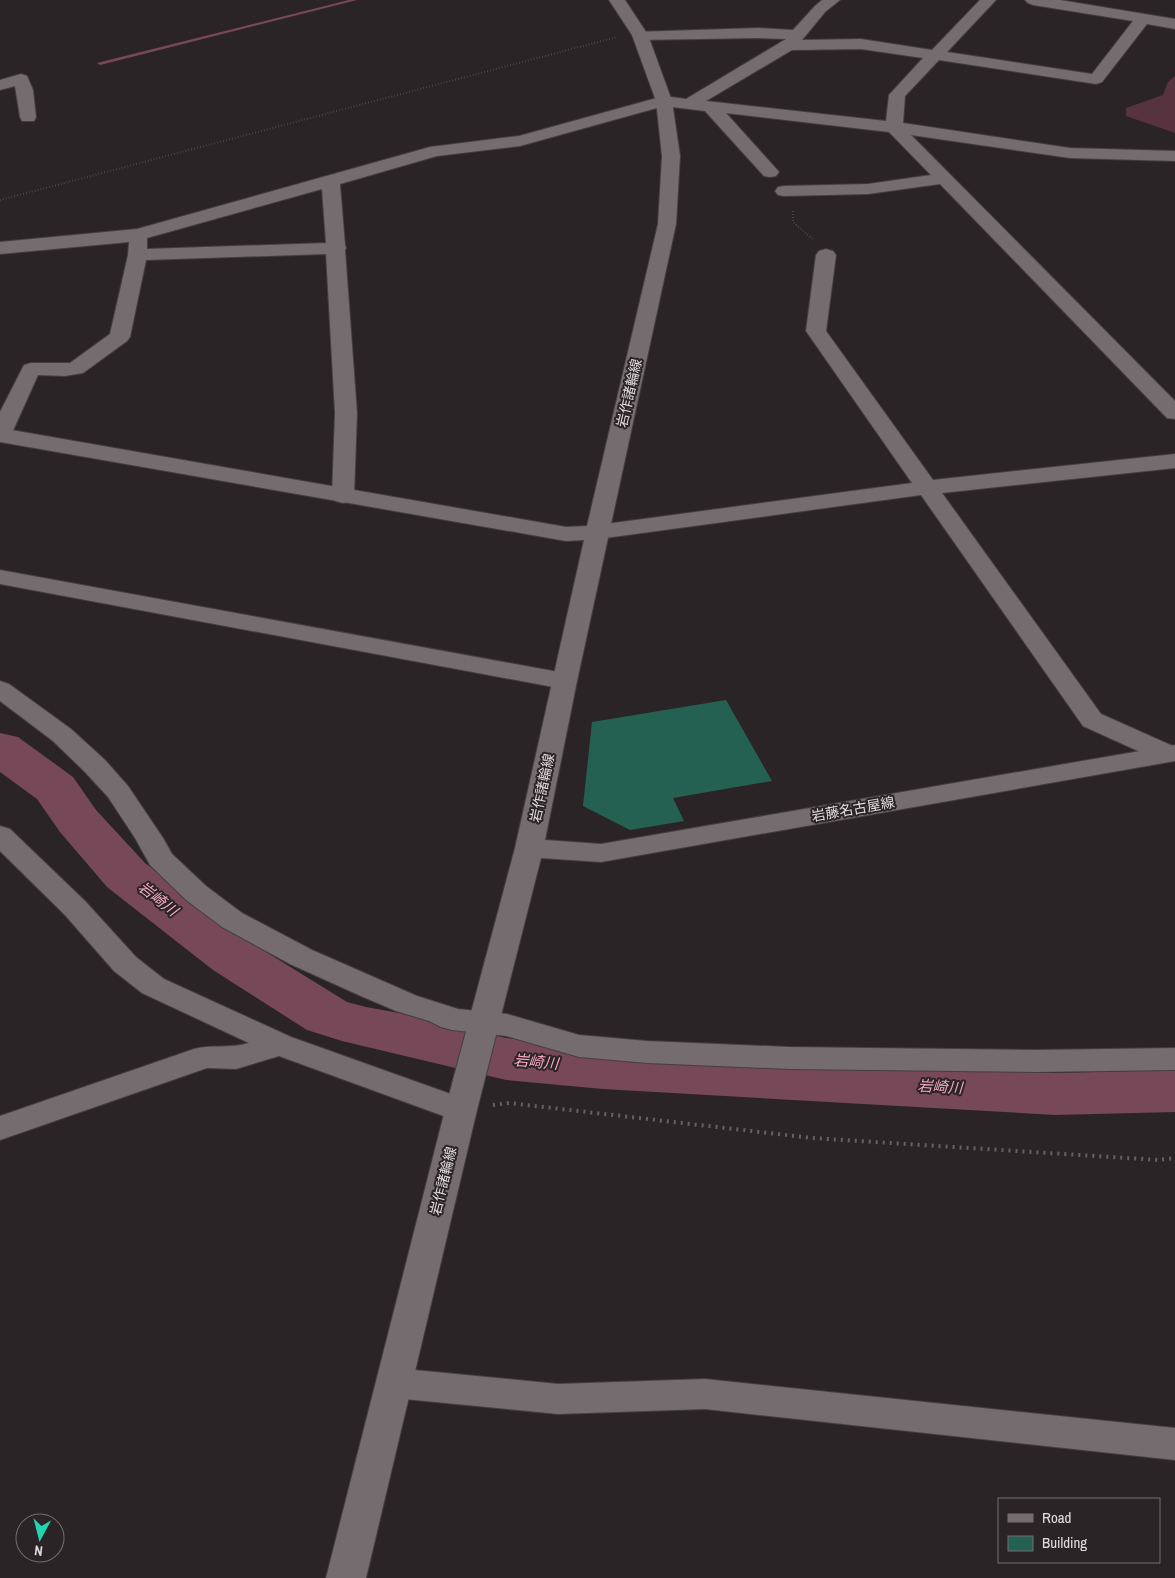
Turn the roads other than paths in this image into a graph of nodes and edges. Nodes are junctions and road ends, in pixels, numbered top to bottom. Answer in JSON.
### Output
{"nodes":[{"id":1,"x":616,"y":0,"type":"edge"},
{"id":2,"x":988,"y":0,"type":"edge"},
{"id":3,"x":1033,"y":0,"type":"edge"},
{"id":4,"x":804,"y":3,"type":"dead end"},
{"id":5,"x":826,"y":5,"type":"edge"},
{"id":6,"x":1143,"y":18,"type":"junction"},
{"id":7,"x":1175,"y":24,"type":"edge"},
{"id":8,"x":640,"y":35,"type":"junction"},
{"id":9,"x":793,"y":40,"type":"junction"},
{"id":10,"x":936,"y":54,"type":"junction"},
{"id":11,"x":0,"y":85,"type":"edge"},
{"id":12,"x":664,"y":101,"type":"junction"},
{"id":13,"x":689,"y":104,"type":"junction"},
{"id":14,"x":710,"y":106,"type":"junction"},
{"id":15,"x":28,"y":117,"type":"dead end"},
{"id":16,"x":894,"y":127,"type":"junction"},
{"id":17,"x":1175,"y":156,"type":"edge"},
{"id":18,"x":770,"y":172,"type":"dead end"},
{"id":19,"x":944,"y":178,"type":"junction"},
{"id":20,"x":332,"y":181,"type":"junction"},
{"id":21,"x":784,"y":191,"type":"road end"},
{"id":22,"x":138,"y":245,"type":"junction"},
{"id":23,"x":0,"y":248,"type":"edge"},
{"id":24,"x":337,"y":248,"type":"junction"},
{"id":25,"x":826,"y":255,"type":"road end"},
{"id":26,"x":1175,"y":413,"type":"edge"},
{"id":27,"x":0,"y":435,"type":"edge"},
{"id":28,"x":1175,"y":460,"type":"edge"},
{"id":29,"x":926,"y":488,"type":"junction"},
{"id":30,"x":343,"y":496,"type":"junction"},
{"id":31,"x":598,"y":532,"type":"junction"},
{"id":32,"x":0,"y":577,"type":"edge"},
{"id":33,"x":564,"y":681,"type":"junction"},
{"id":34,"x":0,"y":689,"type":"edge"},
{"id":35,"x":1172,"y":753,"type":"edge"},
{"id":36,"x":0,"y":835,"type":"edge"},
{"id":37,"x":529,"y":848,"type":"junction"},
{"id":38,"x":483,"y":1026,"type":"junction"},
{"id":39,"x":280,"y":1045,"type":"junction"},
{"id":40,"x":1175,"y":1059,"type":"edge"},
{"id":41,"x":464,"y":1098,"type":"junction"},
{"id":42,"x":0,"y":1128,"type":"edge"},
{"id":43,"x":394,"y":1383,"type":"junction"},
{"id":44,"x":1175,"y":1444,"type":"edge"},
{"id":45,"x":346,"y":1578,"type":"edge"}],
"edges":[{"from":1,"to":8,"type":"street","name":"岩作諸輪線"},
{"from":2,"to":10,"type":"street"},
{"from":3,"to":6,"type":"street"},
{"from":4,"to":5,"type":"street"},
{"from":5,"to":9,"type":"street"},
{"from":6,"to":7,"type":"street"},
{"from":6,"to":10,"type":"street"},
{"from":8,"to":9,"type":"street"},
{"from":8,"to":12,"type":"street","name":"岩作諸輪線"},
{"from":9,"to":10,"type":"street"},
{"from":9,"to":13,"type":"street"},
{"from":10,"to":16,"type":"street"},
{"from":11,"to":15,"type":"street"},
{"from":12,"to":13,"type":"street"},
{"from":12,"to":20,"type":"street"},
{"from":12,"to":31,"type":"street","name":"岩作諸輪線"},
{"from":13,"to":14,"type":"street"},
{"from":14,"to":16,"type":"street"},
{"from":14,"to":18,"type":"street"},
{"from":16,"to":17,"type":"street"},
{"from":16,"to":19,"type":"street"},
{"from":19,"to":21,"type":"street"},
{"from":19,"to":26,"type":"street"},
{"from":20,"to":22,"type":"street"},
{"from":20,"to":24,"type":"street"},
{"from":22,"to":23,"type":"street"},
{"from":22,"to":24,"type":"street"},
{"from":22,"to":27,"type":"street"},
{"from":24,"to":30,"type":"street"},
{"from":25,"to":29,"type":"street"},
{"from":27,"to":30,"type":"street"},
{"from":28,"to":29,"type":"street"},
{"from":29,"to":31,"type":"street"},
{"from":29,"to":35,"type":"street"},
{"from":30,"to":31,"type":"street"},
{"from":31,"to":33,"type":"street","name":"岩作諸輪線"},
{"from":32,"to":33,"type":"street"},
{"from":33,"to":37,"type":"street","name":"岩作諸輪線"},
{"from":34,"to":38,"type":"street"},
{"from":35,"to":37,"type":"street","name":"岩藤名古屋線"},
{"from":36,"to":39,"type":"street"},
{"from":37,"to":38,"type":"street","name":"岩作諸輪線"},
{"from":38,"to":40,"type":"street"},
{"from":38,"to":41,"type":"street","name":"岩作諸輪線"},
{"from":39,"to":41,"type":"street"},
{"from":39,"to":42,"type":"street"},
{"from":41,"to":43,"type":"street","name":"岩作諸輪線"},
{"from":43,"to":44,"type":"street"},
{"from":43,"to":45,"type":"street","name":"岩作諸輪線"}]}
